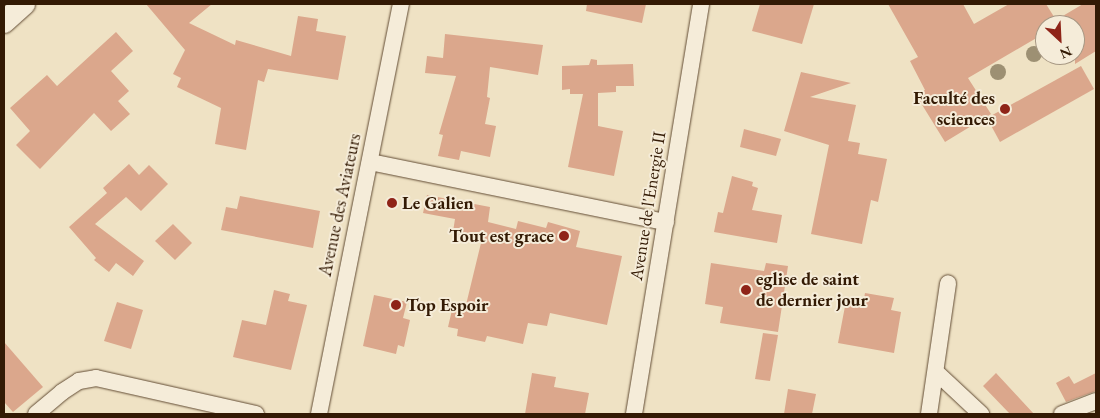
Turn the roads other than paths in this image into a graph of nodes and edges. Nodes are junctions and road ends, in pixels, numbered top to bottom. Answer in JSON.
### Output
{"nodes":[{"id":1,"x":24,"y":4,"type":"edge"},
{"id":2,"x":401,"y":4,"type":"edge"},
{"id":3,"x":701,"y":4,"type":"edge"},
{"id":4,"x":4,"y":22,"type":"edge"},
{"id":5,"x":370,"y":162,"type":"junction"},
{"id":6,"x":666,"y":222,"type":"junction"},
{"id":7,"x":948,"y":283,"type":"dead end"},
{"id":8,"x":936,"y":372,"type":"junction"},
{"id":9,"x":1096,"y":401,"type":"edge"},
{"id":10,"x":40,"y":412,"type":"edge"},
{"id":11,"x":256,"y":414,"type":"edge"},
{"id":12,"x":319,"y":414,"type":"edge"},
{"id":13,"x":634,"y":414,"type":"edge"},
{"id":14,"x":930,"y":414,"type":"edge"},
{"id":15,"x":981,"y":414,"type":"edge"},
{"id":16,"x":1062,"y":414,"type":"edge"}],
"edges":[{"from":1,"to":4,"type":"street"},
{"from":2,"to":5,"type":"street","name":"Avenue des Aviateurs"},
{"from":3,"to":6,"type":"street","name":"Avenue de l'Energie II"},
{"from":5,"to":6,"type":"street"},
{"from":5,"to":12,"type":"street","name":"Avenue des Aviateurs"},
{"from":6,"to":13,"type":"street","name":"Avenue de l'Energie II"},
{"from":7,"to":8,"type":"street"},
{"from":8,"to":14,"type":"street"},
{"from":8,"to":15,"type":"street"},
{"from":9,"to":16,"type":"street"},
{"from":10,"to":11,"type":"street"}]}
